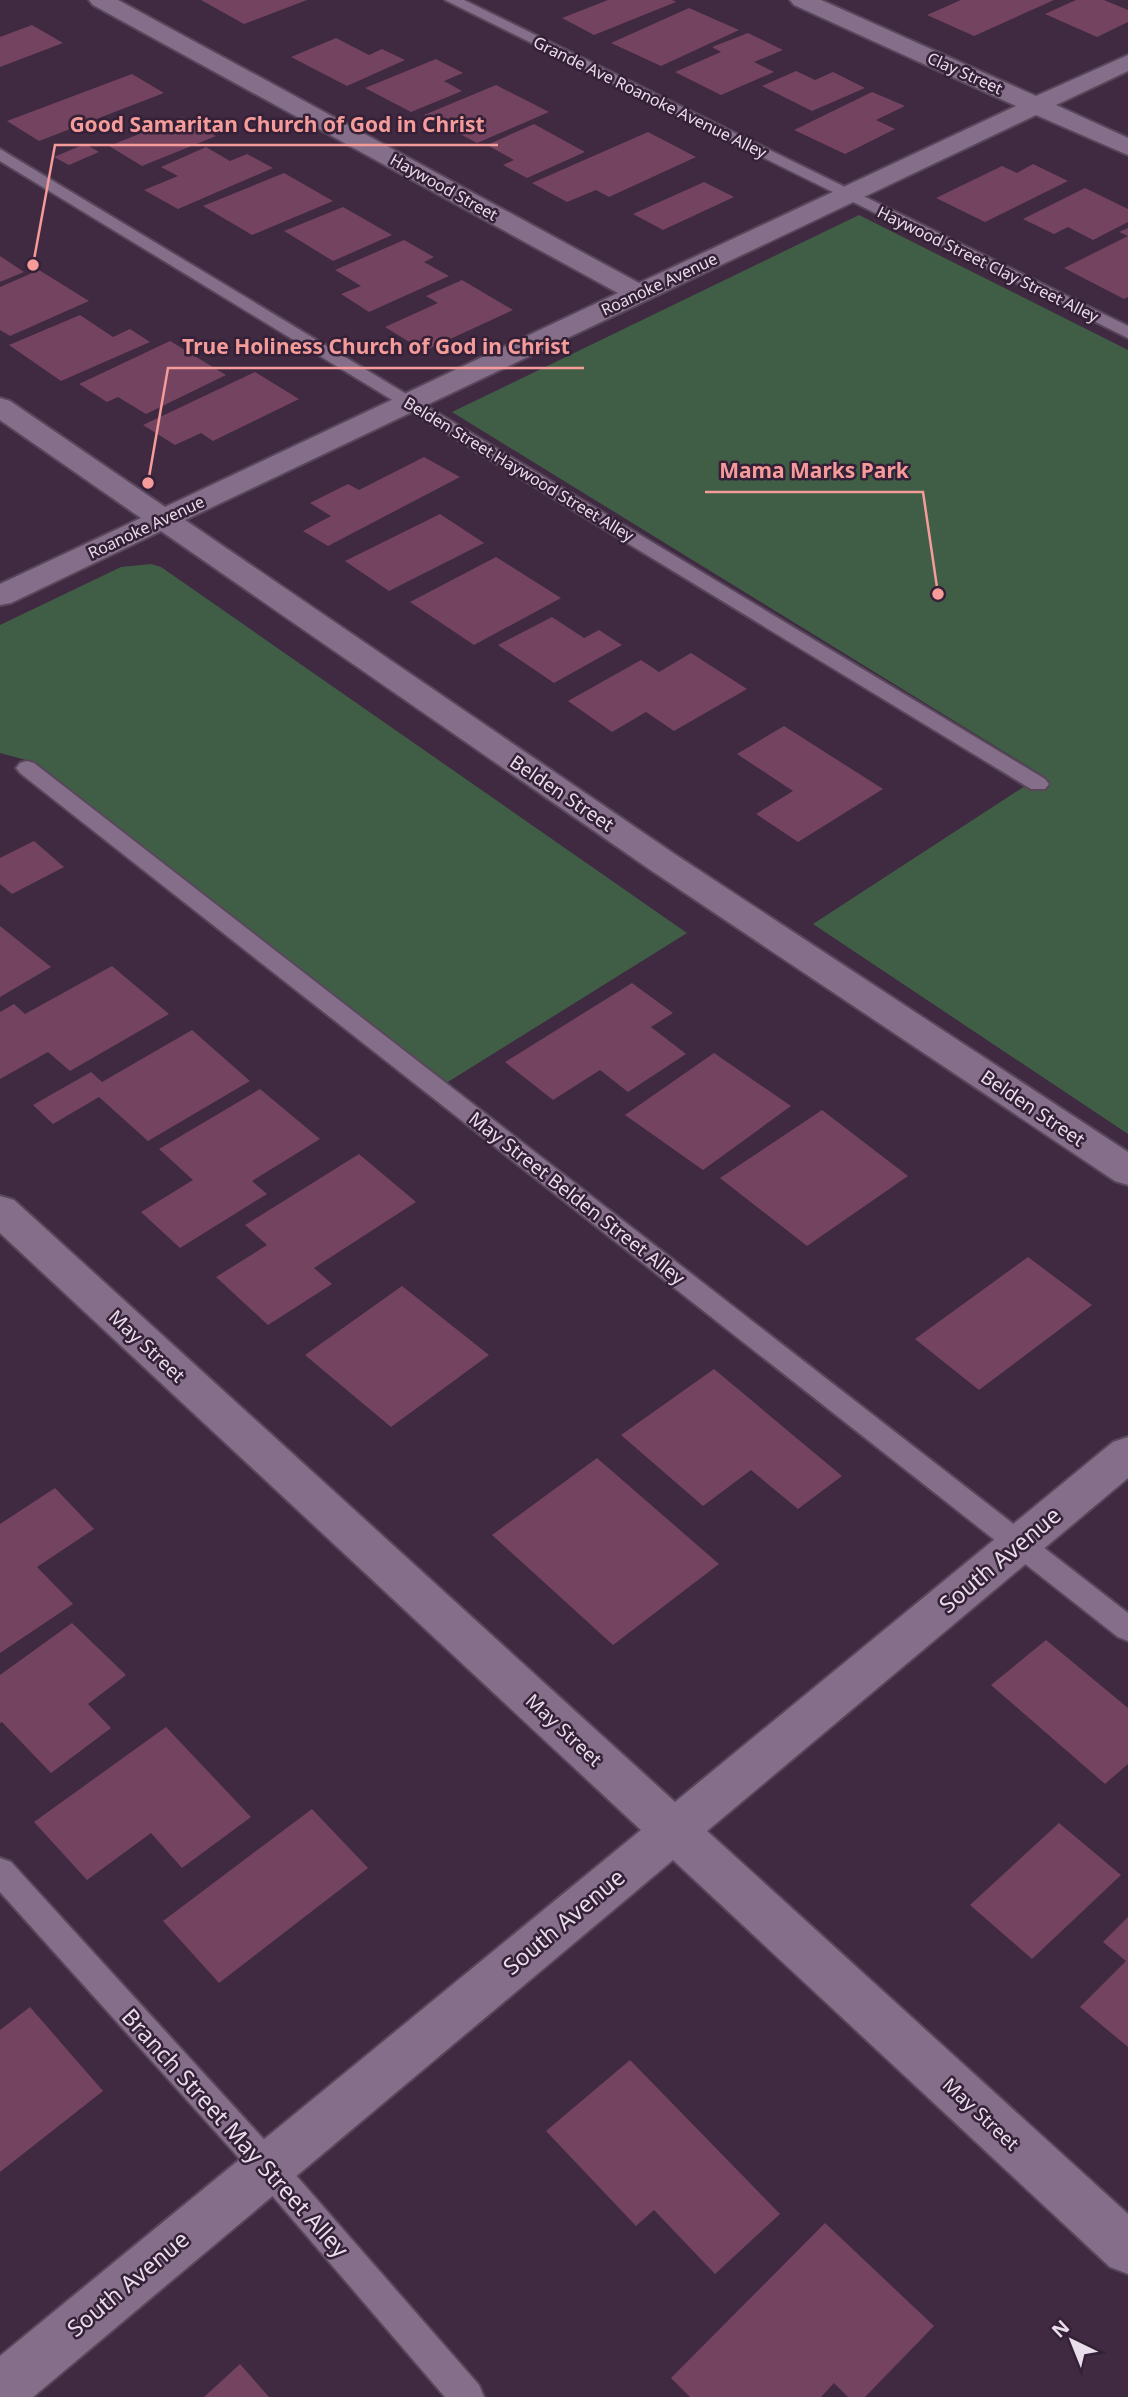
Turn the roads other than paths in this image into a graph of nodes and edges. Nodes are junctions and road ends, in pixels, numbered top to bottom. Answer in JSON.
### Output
{"nodes":[{"id":1,"x":101,"y":0,"type":"edge"},
{"id":2,"x":452,"y":0,"type":"edge"},
{"id":3,"x":802,"y":0,"type":"edge"},
{"id":4,"x":1128,"y":62,"type":"edge"},
{"id":5,"x":1036,"y":106,"type":"junction"},
{"id":6,"x":1128,"y":147,"type":"edge"},
{"id":7,"x":0,"y":154,"type":"edge"},
{"id":8,"x":847,"y":195,"type":"junction"},
{"id":9,"x":639,"y":294,"type":"junction"},
{"id":10,"x":1128,"y":333,"type":"edge"},
{"id":11,"x":409,"y":402,"type":"junction"},
{"id":12,"x":0,"y":407,"type":"edge"},
{"id":13,"x":163,"y":519,"type":"junction"},
{"id":14,"x":0,"y":596,"type":"edge"},
{"id":15,"x":27,"y":768,"type":"dead end"},
{"id":16,"x":1038,"y":784,"type":"dead end"},
{"id":17,"x":1128,"y":1171,"type":"edge"},
{"id":18,"x":0,"y":1210,"type":"edge"},
{"id":19,"x":1128,"y":1454,"type":"edge"},
{"id":20,"x":1020,"y":1544,"type":"junction"},
{"id":21,"x":1128,"y":1629,"type":"edge"},
{"id":22,"x":674,"y":1831,"type":"junction"},
{"id":23,"x":0,"y":1871,"type":"edge"},
{"id":24,"x":268,"y":2167,"type":"junction"},
{"id":25,"x":1128,"y":2249,"type":"edge"},
{"id":26,"x":0,"y":2390,"type":"edge"},
{"id":27,"x":467,"y":2397,"type":"edge"}],
"edges":[{"from":1,"to":9,"type":"street","name":"Haywood Street"},
{"from":2,"to":8,"type":"lane","name":"Grande Ave Roanoke Avenue Alley"},
{"from":3,"to":5,"type":"street","name":"Clay Street"},
{"from":4,"to":5,"type":"street","name":"Roanoke Avenue"},
{"from":5,"to":6,"type":"street","name":"Clay Street"},
{"from":5,"to":8,"type":"street","name":"Roanoke Avenue"},
{"from":7,"to":11,"type":"lane","name":"Belden Street Haywood Street Alley"},
{"from":8,"to":9,"type":"street","name":"Roanoke Avenue"},
{"from":8,"to":10,"type":"lane","name":"Haywood Street Clay Street Alley"},
{"from":9,"to":11,"type":"street","name":"Roanoke Avenue"},
{"from":11,"to":13,"type":"street","name":"Roanoke Avenue"},
{"from":11,"to":16,"type":"lane","name":"Belden Street Haywood Street Alley"},
{"from":12,"to":13,"type":"street","name":"Belden Street"},
{"from":13,"to":14,"type":"street","name":"Roanoke Avenue"},
{"from":13,"to":17,"type":"street","name":"Belden Street"},
{"from":15,"to":20,"type":"lane","name":"May Street Belden Street Alley"},
{"from":18,"to":22,"type":"street","name":"May Street"},
{"from":19,"to":20,"type":"street","name":"South Avenue"},
{"from":20,"to":21,"type":"lane","name":"May Street Belden Street Alley"},
{"from":20,"to":22,"type":"street","name":"South Avenue"},
{"from":22,"to":24,"type":"street","name":"South Avenue"},
{"from":22,"to":25,"type":"street","name":"May Street"},
{"from":23,"to":24,"type":"lane","name":"Branch Street May Street Alley"},
{"from":24,"to":26,"type":"street","name":"South Avenue"},
{"from":24,"to":27,"type":"lane","name":"Branch Street May Street Alley"}]}
